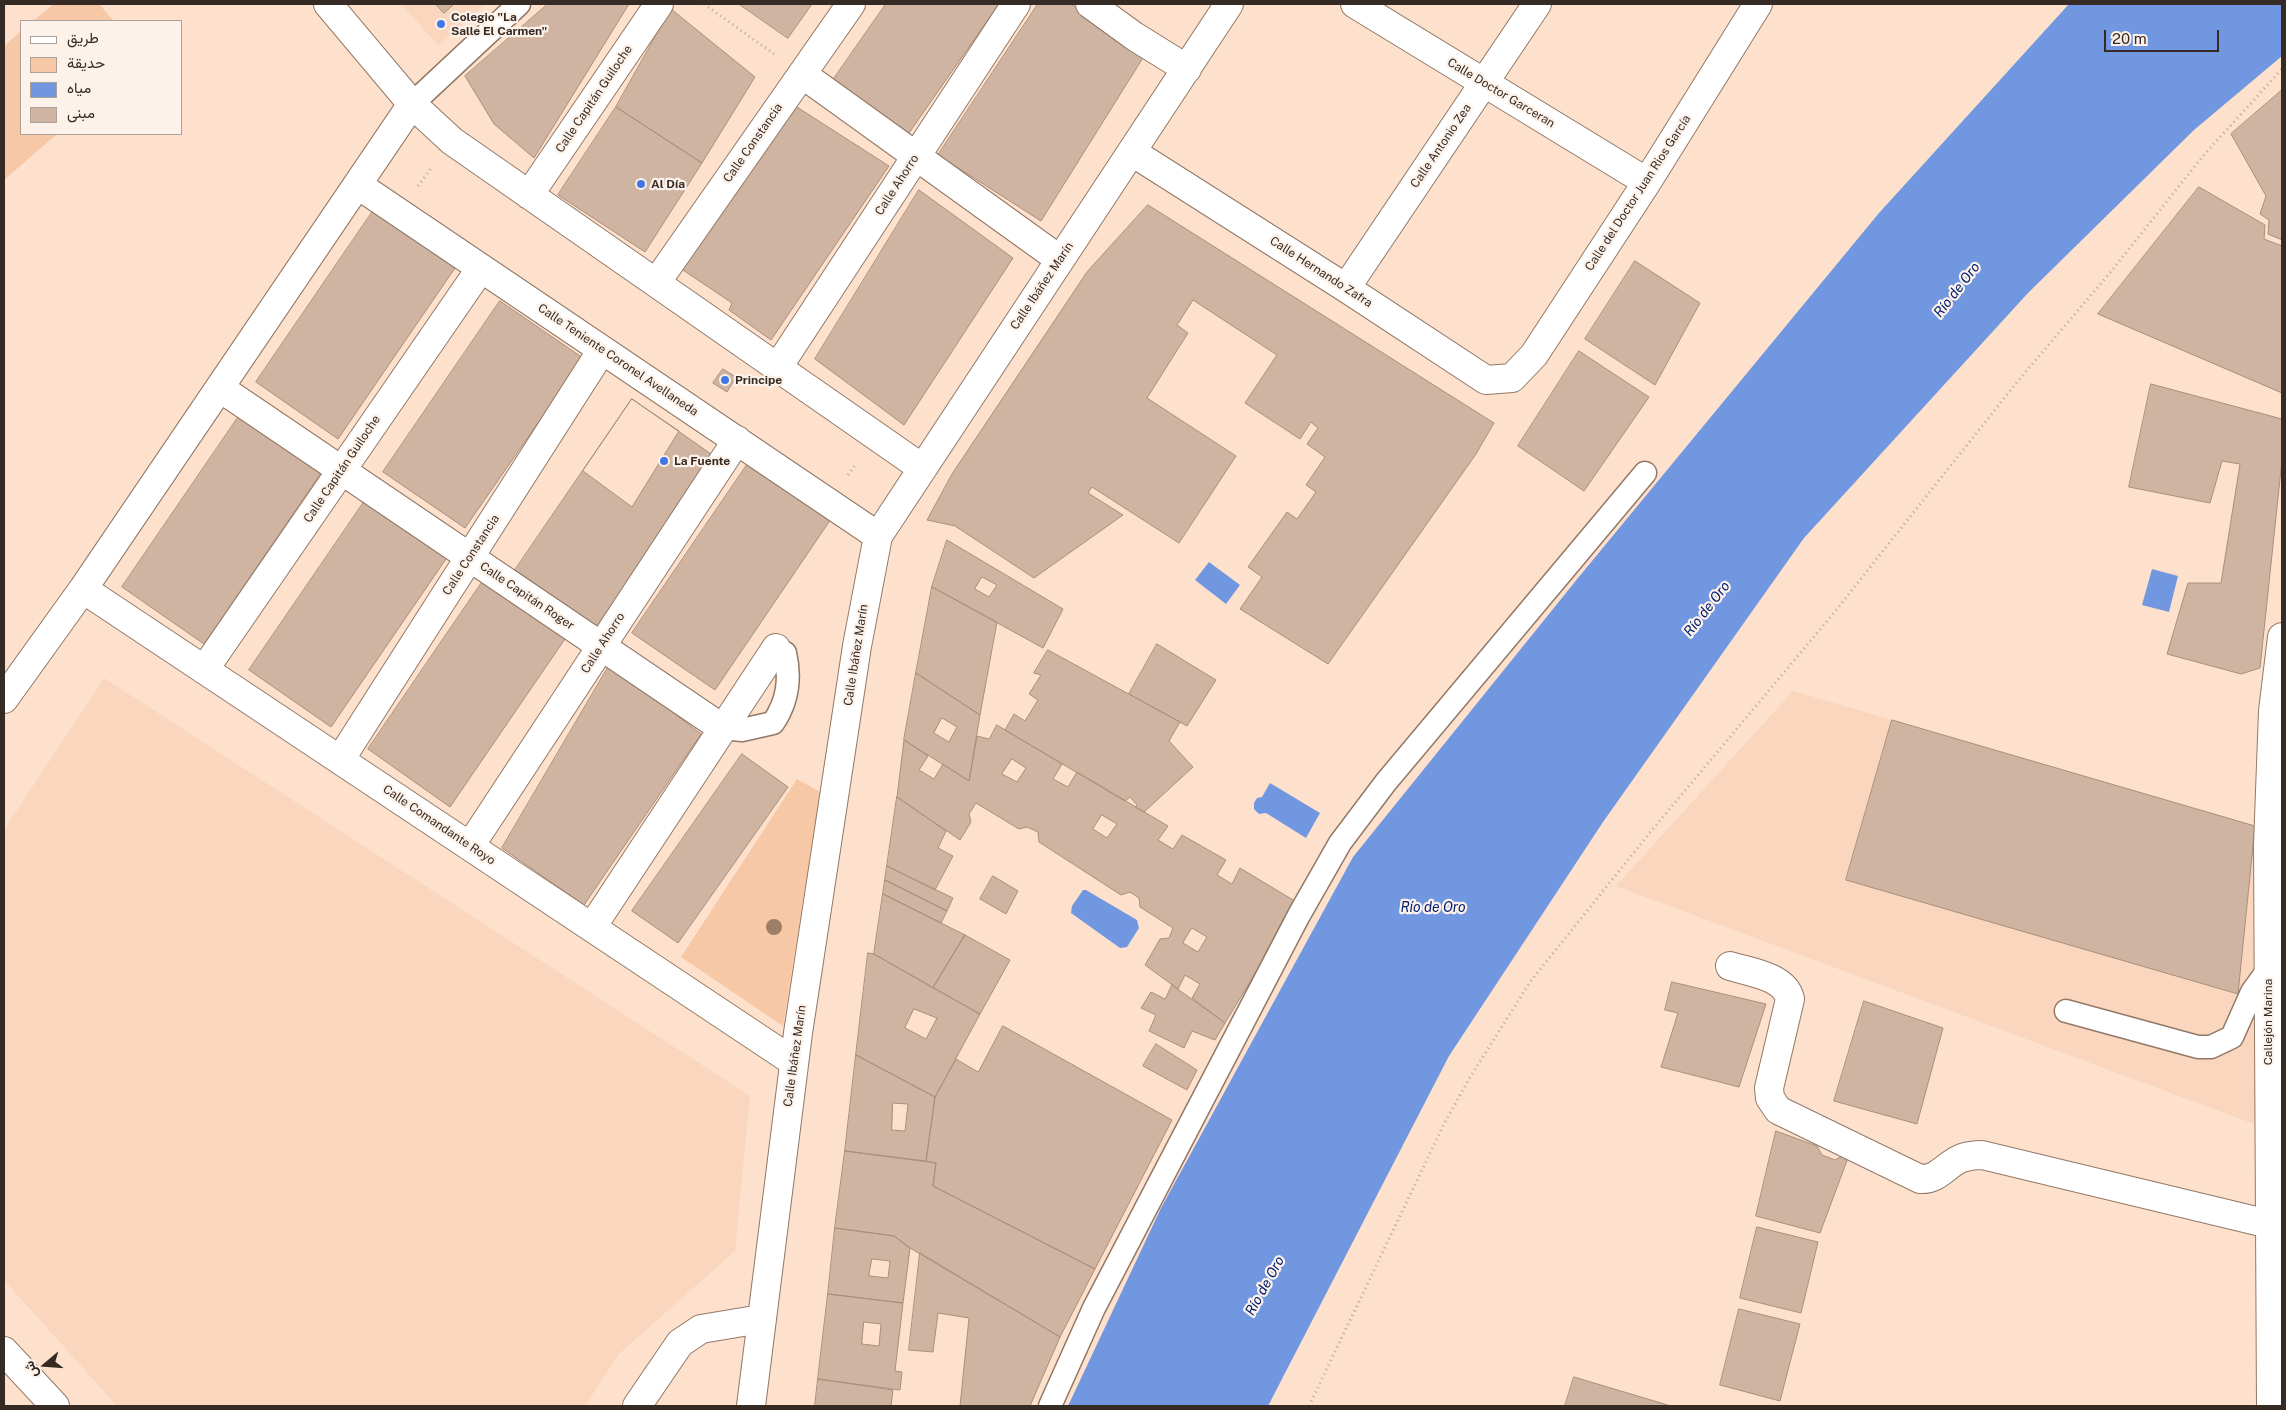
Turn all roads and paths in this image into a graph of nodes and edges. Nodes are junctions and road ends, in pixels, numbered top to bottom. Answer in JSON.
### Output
{"nodes":[{"id":1,"x":328,"y":4,"type":"edge"},
{"id":2,"x":519,"y":4,"type":"edge"},
{"id":3,"x":659,"y":4,"type":"edge"},
{"id":4,"x":704,"y":4,"type":"edge"},
{"id":5,"x":851,"y":4,"type":"edge"},
{"id":6,"x":1016,"y":4,"type":"edge"},
{"id":7,"x":1090,"y":4,"type":"edge"},
{"id":8,"x":1229,"y":4,"type":"edge"},
{"id":9,"x":1355,"y":4,"type":"edge"},
{"id":10,"x":1537,"y":4,"type":"edge"},
{"id":11,"x":1758,"y":4,"type":"edge"},
{"id":12,"x":2282,"y":69,"type":"edge"},
{"id":13,"x":1187,"y":70,"type":"junction"},
{"id":14,"x":802,"y":74,"type":"junction"},
{"id":15,"x":1484,"y":82,"type":"junction"},
{"id":16,"x":412,"y":104,"type":"junction"},
{"id":17,"x":452,"y":141,"type":"junction"},
{"id":18,"x":1132,"y":152,"type":"junction"},
{"id":19,"x":916,"y":156,"type":"junction"},
{"id":20,"x":1647,"y":182,"type":"junction"},
{"id":21,"x":358,"y":184,"type":"junction"},
{"id":22,"x":529,"y":195,"type":"junction"},
{"id":23,"x":399,"y":213,"type":"junction"},
{"id":24,"x":1059,"y":259,"type":"junction"},
{"id":25,"x":481,"y":268,"type":"junction"},
{"id":26,"x":656,"y":283,"type":"junction"},
{"id":27,"x":1346,"y":288,"type":"junction"},
{"id":28,"x":602,"y":350,"type":"junction"},
{"id":29,"x":778,"y":367,"type":"junction"},
{"id":30,"x":1512,"y":378,"type":"joint"},
{"id":31,"x":220,"y":388,"type":"junction"},
{"id":32,"x":875,"y":435,"type":"junction"},
{"id":33,"x":737,"y":440,"type":"junction"},
{"id":34,"x":922,"y":468,"type":"junction"},
{"id":35,"x":341,"y":470,"type":"junction"},
{"id":36,"x":1645,"y":474,"type":"dead end"},
{"id":37,"x":830,"y":503,"type":"junction"},
{"id":38,"x":878,"y":536,"type":"junction"},
{"id":39,"x":470,"y":557,"type":"junction"},
{"id":40,"x":83,"y":589,"type":"junction"},
{"id":41,"x":2282,"y":638,"type":"edge"},
{"id":42,"x":601,"y":646,"type":"junction"},
{"id":43,"x":776,"y":648,"type":"joint"},
{"id":44,"x":204,"y":670,"type":"junction"},
{"id":45,"x":4,"y":699,"type":"edge"},
{"id":46,"x":722,"y":728,"type":"junction"},
{"id":47,"x":340,"y":760,"type":"junction"},
{"id":48,"x":470,"y":846,"type":"junction"},
{"id":49,"x":592,"y":927,"type":"junction"},
{"id":50,"x":1730,"y":966,"type":"dead end"},
{"id":51,"x":2268,"y":970,"type":"junction"},
{"id":52,"x":2066,"y":1011,"type":"dead end"},
{"id":53,"x":794,"y":1062,"type":"junction"},
{"id":54,"x":2269,"y":1224,"type":"junction"},
{"id":55,"x":761,"y":1319,"type":"junction"},
{"id":56,"x":4,"y":1351,"type":"edge"},
{"id":57,"x":55,"y":1406,"type":"edge"},
{"id":58,"x":637,"y":1406,"type":"edge"},
{"id":59,"x":751,"y":1406,"type":"edge"},
{"id":60,"x":1050,"y":1406,"type":"edge"},
{"id":61,"x":1309,"y":1406,"type":"edge"},
{"id":62,"x":2271,"y":1406,"type":"edge"}],
"edges":[{"from":1,"to":16,"type":"street"},
{"from":2,"to":16,"type":"lane"},
{"from":3,"to":22,"type":"street","name":"Calle Capitán Guiloche"},
{"from":4,"to":14,"type":"path"},
{"from":5,"to":14,"type":"street","name":"Calle Constancia"},
{"from":6,"to":19,"type":"street","name":"Calle Ahorro"},
{"from":7,"to":13,"type":"street"},
{"from":8,"to":13,"type":"street","name":"Calle Ibáñez Marín"},
{"from":9,"to":15,"type":"street","name":"Calle Doctor Garceran"},
{"from":10,"to":15,"type":"street","name":"Calle Antonio Zea"},
{"from":11,"to":20,"type":"street","name":"Calle del Doctor Juan Rios García"},
{"from":12,"to":61,"type":"path"},
{"from":13,"to":18,"type":"street","name":"Calle Ibáñez Marín"},
{"from":14,"to":19,"type":"street"},
{"from":14,"to":26,"type":"street","name":"Calle Constancia"},
{"from":15,"to":20,"type":"street","name":"Calle Doctor Garceran"},
{"from":15,"to":27,"type":"street","name":"Calle Antonio Zea"},
{"from":16,"to":17,"type":"street"},
{"from":16,"to":21,"type":"street"},
{"from":17,"to":22,"type":"street"},
{"from":17,"to":23,"type":"path"},
{"from":18,"to":24,"type":"street","name":"Calle Ibáñez Marín"},
{"from":18,"to":27,"type":"street","name":"Calle Hernando Zafra"},
{"from":19,"to":24,"type":"street"},
{"from":19,"to":29,"type":"street","name":"Calle Ahorro"},
{"from":20,"to":30,"type":"street","name":"Calle del Doctor Juan Rios García"},
{"from":21,"to":23,"type":"street","name":"Calle Teniente Coronel Avellaneda"},
{"from":21,"to":31,"type":"street"},
{"from":22,"to":26,"type":"street"},
{"from":23,"to":25,"type":"street","name":"Calle Teniente Coronel Avellaneda"},
{"from":24,"to":34,"type":"street","name":"Calle Ibáñez Marín"},
{"from":25,"to":28,"type":"street","name":"Calle Teniente Coronel Avellaneda"},
{"from":25,"to":35,"type":"street","name":"Calle Capitán Guiloche"},
{"from":26,"to":29,"type":"street"},
{"from":27,"to":30,"type":"street","name":"Calle Hernando Zafra"},
{"from":28,"to":33,"type":"street","name":"Calle Teniente Coronel Avellaneda"},
{"from":28,"to":39,"type":"street","name":"Calle Constancia"},
{"from":29,"to":32,"type":"street"},
{"from":31,"to":35,"type":"street","name":"Calle Capitán Roger"},
{"from":31,"to":40,"type":"street"},
{"from":32,"to":34,"type":"street"},
{"from":32,"to":37,"type":"path"},
{"from":33,"to":37,"type":"street","name":"Calle Teniente Coronel Avellaneda"},
{"from":33,"to":42,"type":"street","name":"Calle Ahorro"},
{"from":34,"to":38,"type":"street","name":"Calle Ibáñez Marín"},
{"from":35,"to":39,"type":"street","name":"Calle Capitán Roger"},
{"from":35,"to":44,"type":"street","name":"Calle Capitán Guiloche"},
{"from":36,"to":60,"type":"lane"},
{"from":37,"to":38,"type":"street","name":"Calle Teniente Coronel Avellaneda"},
{"from":38,"to":53,"type":"street","name":"Calle Ibáñez Marín"},
{"from":39,"to":42,"type":"street","name":"Calle Capitán Roger"},
{"from":39,"to":47,"type":"street","name":"Calle Constancia"},
{"from":40,"to":44,"type":"street","name":"Calle Comandante Royo"},
{"from":40,"to":45,"type":"street"},
{"from":41,"to":51,"type":"street","name":"Callejón Marina"},
{"from":42,"to":46,"type":"street","name":"Calle Capitán Roger"},
{"from":42,"to":48,"type":"street","name":"Calle Ahorro"},
{"from":43,"to":46,"type":"street"},
{"from":43,"to":46,"type":"lane"},
{"from":44,"to":47,"type":"street","name":"Calle Comandante Royo"},
{"from":46,"to":49,"type":"street"},
{"from":47,"to":48,"type":"street","name":"Calle Comandante Royo"},
{"from":48,"to":49,"type":"street","name":"Calle Comandante Royo"},
{"from":49,"to":53,"type":"street","name":"Calle Comandante Royo"},
{"from":50,"to":54,"type":"street"},
{"from":51,"to":52,"type":"lane"},
{"from":51,"to":54,"type":"street","name":"Callejón Marina"},
{"from":53,"to":55,"type":"street","name":"Calle Ibáñez Marín"},
{"from":54,"to":62,"type":"street","name":"Callejón Marina"},
{"from":55,"to":58,"type":"street"},
{"from":55,"to":59,"type":"street","name":"Calle Ibáñez Marín"},
{"from":56,"to":57,"type":"street"}]}
